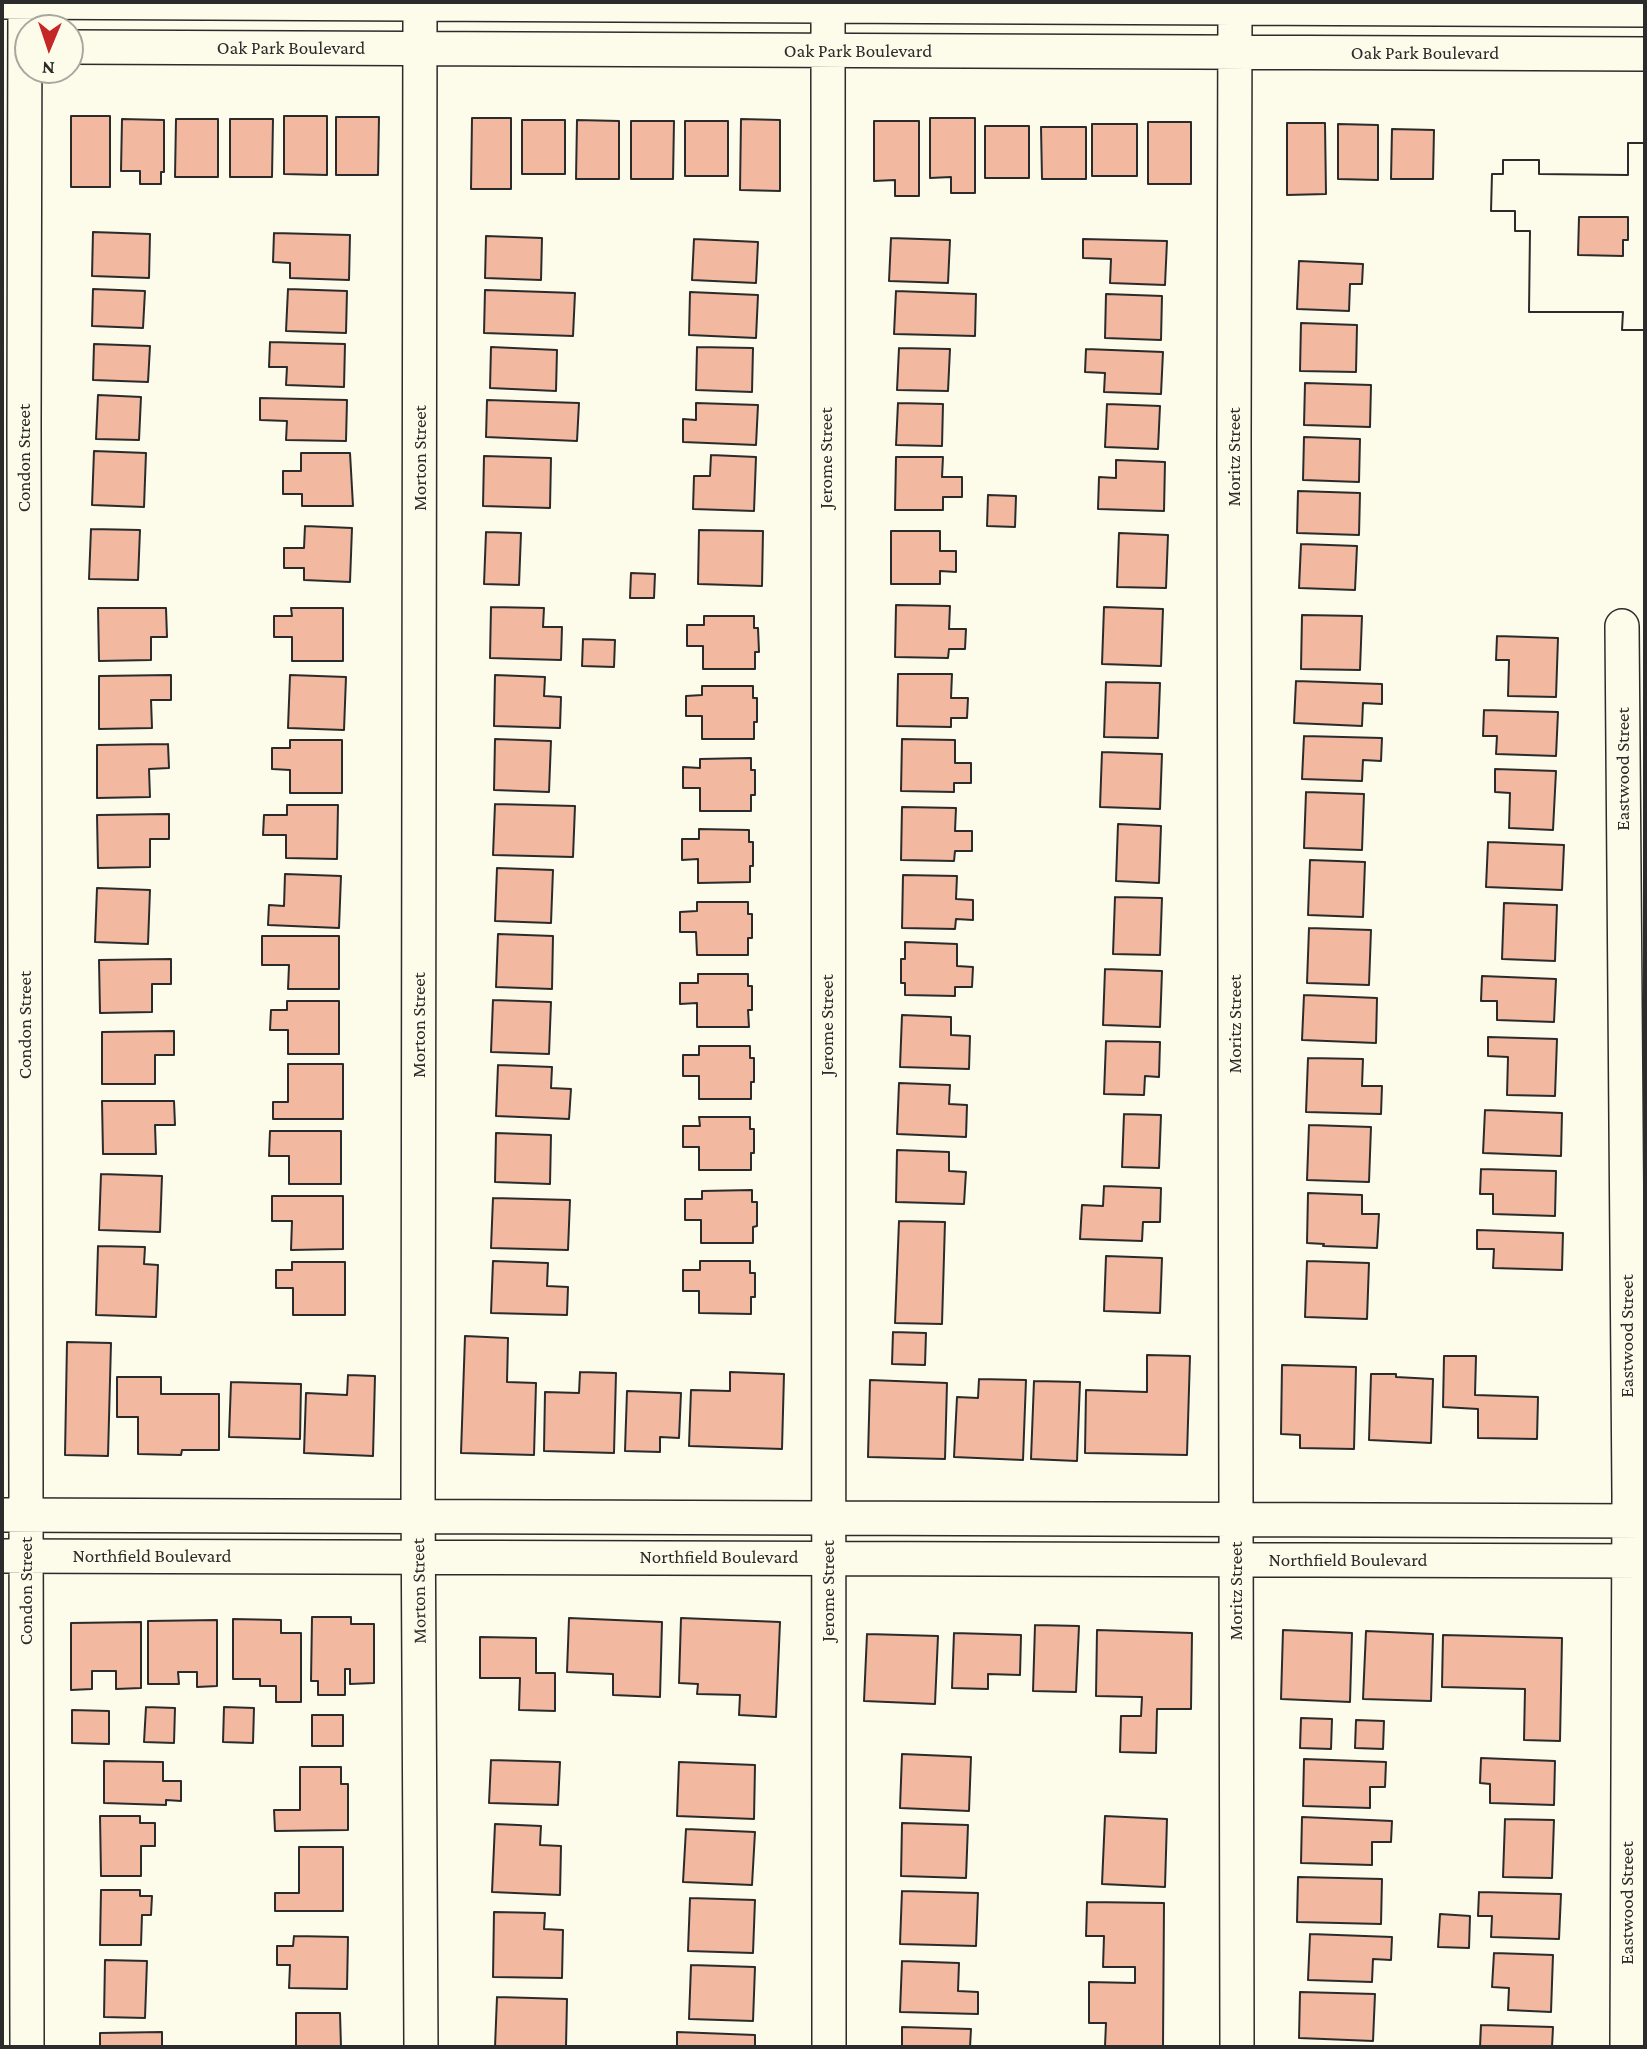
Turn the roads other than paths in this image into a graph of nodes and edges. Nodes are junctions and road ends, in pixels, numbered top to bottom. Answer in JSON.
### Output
{"nodes":[{"id":1,"x":17,"y":2,"type":"edge"},
{"id":2,"x":420,"y":4,"type":"edge"},
{"id":3,"x":827,"y":4,"type":"edge"},
{"id":4,"x":1235,"y":5,"type":"edge"},
{"id":5,"x":1645,"y":10,"type":"edge"},
{"id":6,"x":84,"y":47,"type":"edge"},
{"id":7,"x":420,"y":49,"type":"junction"},
{"id":8,"x":828,"y":50,"type":"junction"},
{"id":9,"x":1235,"y":53,"type":"junction"},
{"id":10,"x":1645,"y":54,"type":"edge"},
{"id":11,"x":19,"y":84,"type":"edge"},
{"id":12,"x":1622,"y":626,"type":"dead end"},
{"id":13,"x":14,"y":1515,"type":"edge"},
{"id":14,"x":419,"y":1516,"type":"junction"},
{"id":15,"x":828,"y":1519,"type":"junction"},
{"id":16,"x":1236,"y":1521,"type":"junction"},
{"id":17,"x":1637,"y":1521,"type":"edge"},
{"id":18,"x":14,"y":1556,"type":"edge"},
{"id":19,"x":419,"y":1556,"type":"junction"},
{"id":20,"x":828,"y":1558,"type":"junction"},
{"id":21,"x":1236,"y":1560,"type":"junction"},
{"id":22,"x":1637,"y":1562,"type":"edge"},
{"id":23,"x":27,"y":2047,"type":"edge"},
{"id":24,"x":421,"y":2047,"type":"edge"},
{"id":25,"x":829,"y":2047,"type":"edge"},
{"id":26,"x":1237,"y":2047,"type":"edge"},
{"id":27,"x":1627,"y":2047,"type":"edge"}],
"edges":[{"from":1,"to":2,"type":"street"},
{"from":2,"to":3,"type":"street"},
{"from":2,"to":7,"type":"street","name":"Morton Street"},
{"from":3,"to":4,"type":"street"},
{"from":3,"to":8,"type":"street","name":"Jerome Street"},
{"from":4,"to":5,"type":"street"},
{"from":4,"to":9,"type":"street","name":"Moritz Street"},
{"from":6,"to":7,"type":"street","name":"Oak Park Boulevard"},
{"from":7,"to":8,"type":"street","name":"Oak Park Boulevard"},
{"from":7,"to":14,"type":"street","name":"Morton Street"},
{"from":8,"to":9,"type":"street","name":"Oak Park Boulevard"},
{"from":8,"to":15,"type":"street","name":"Jerome Street"},
{"from":9,"to":10,"type":"street","name":"Oak Park Boulevard"},
{"from":9,"to":16,"type":"street","name":"Moritz Street"},
{"from":11,"to":13,"type":"street","name":"Condon Street"},
{"from":12,"to":17,"type":"street","name":"Eastwood Street"},
{"from":13,"to":14,"type":"street","name":"Northfield Boulevard"},
{"from":13,"to":18,"type":"street","name":"Condon Street"},
{"from":14,"to":15,"type":"street","name":"Northfield Boulevard"},
{"from":14,"to":19,"type":"street","name":"Morton Street"},
{"from":15,"to":16,"type":"street","name":"Northfield Boulevard"},
{"from":15,"to":20,"type":"street","name":"Jerome Street"},
{"from":16,"to":17,"type":"street","name":"Northfield Boulevard"},
{"from":16,"to":21,"type":"street","name":"Moritz Street"},
{"from":17,"to":22,"type":"street","name":"Eastwood Street"},
{"from":18,"to":19,"type":"street","name":"Northfield Boulevard"},
{"from":18,"to":23,"type":"street","name":"Condon Street"},
{"from":19,"to":20,"type":"street","name":"Northfield Boulevard"},
{"from":19,"to":24,"type":"street","name":"Morton Street"},
{"from":20,"to":21,"type":"street","name":"Northfield Boulevard"},
{"from":20,"to":25,"type":"street","name":"Jerome Street"},
{"from":21,"to":22,"type":"street","name":"Northfield Boulevard"},
{"from":21,"to":26,"type":"street","name":"Moritz Street"},
{"from":22,"to":27,"type":"street","name":"Eastwood Street"}]}
